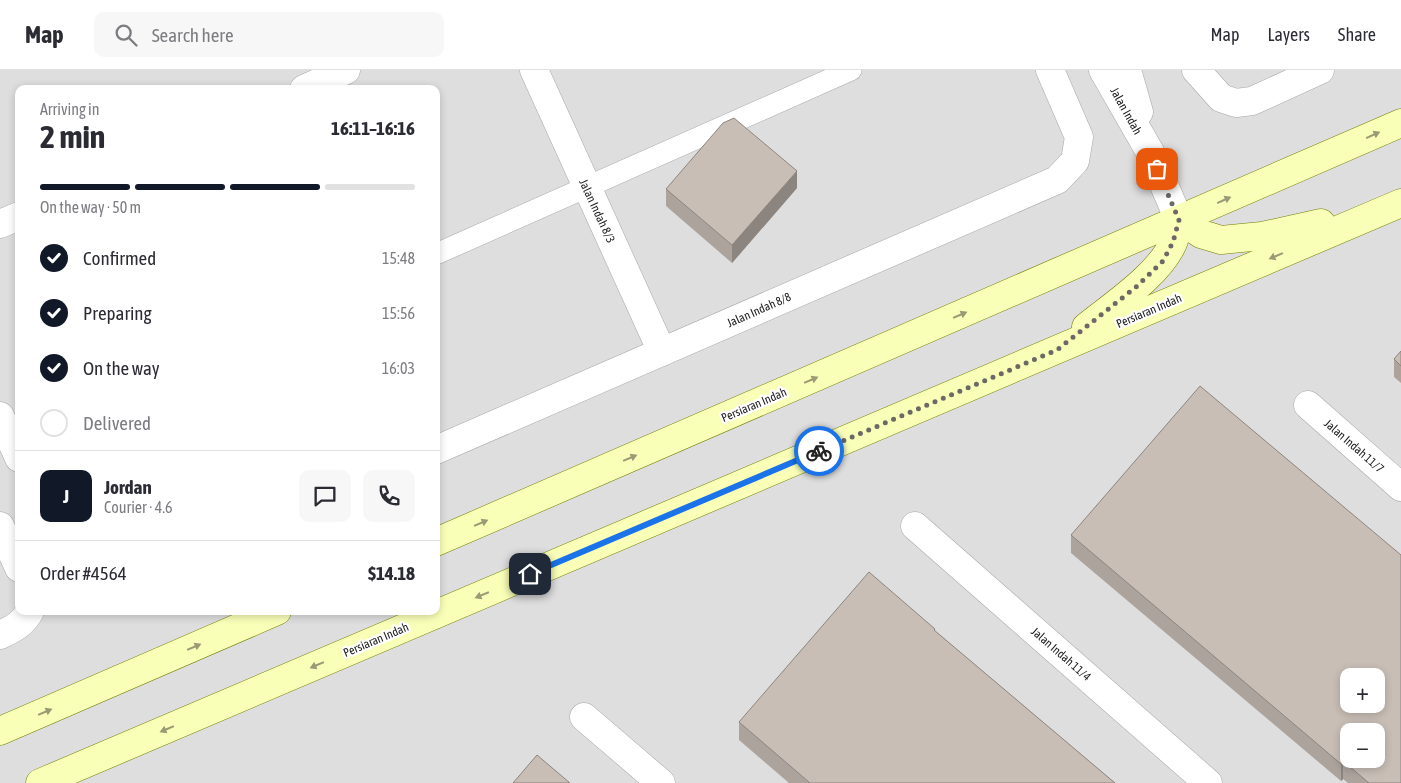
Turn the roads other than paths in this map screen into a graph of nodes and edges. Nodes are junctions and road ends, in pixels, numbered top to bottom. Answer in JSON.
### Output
{"nodes":[{"id":1,"x":346,"y":70,"type":"edge"},
{"id":2,"x":534,"y":70,"type":"edge"},
{"id":3,"x":851,"y":70,"type":"edge"},
{"id":4,"x":1050,"y":70,"type":"edge"},
{"id":5,"x":1103,"y":70,"type":"edge"},
{"id":6,"x":1127,"y":70,"type":"edge"},
{"id":7,"x":1196,"y":70,"type":"edge"},
{"id":8,"x":1320,"y":70,"type":"edge"},
{"id":9,"x":313,"y":85,"type":"edge"},
{"id":10,"x":1401,"y":123,"type":"edge"},
{"id":11,"x":1150,"y":152,"type":"junction"},
{"id":12,"x":586,"y":187,"type":"junction"},
{"id":13,"x":1393,"y":206,"type":"edge"},
{"id":14,"x":15,"y":218,"type":"edge"},
{"id":15,"x":1179,"y":220,"type":"junction"},
{"id":16,"x":0,"y":224,"type":"edge"},
{"id":17,"x":440,"y":252,"type":"edge"},
{"id":18,"x":1057,"y":350,"type":"junction"},
{"id":19,"x":662,"y":352,"type":"junction"},
{"id":20,"x":1308,"y":405,"type":"dead end"},
{"id":21,"x":0,"y":416,"type":"edge"},
{"id":22,"x":15,"y":445,"type":"edge"},
{"id":23,"x":440,"y":448,"type":"edge"},
{"id":24,"x":1401,"y":487,"type":"edge"},
{"id":25,"x":0,"y":526,"type":"edge"},
{"id":26,"x":915,"y":526,"type":"dead end"},
{"id":27,"x":440,"y":540,"type":"edge"},
{"id":28,"x":15,"y":559,"type":"edge"},
{"id":29,"x":440,"y":613,"type":"edge"},
{"id":30,"x":27,"y":615,"type":"edge"},
{"id":31,"x":268,"y":615,"type":"edge"},
{"id":32,"x":435,"y":615,"type":"edge"},
{"id":33,"x":0,"y":635,"type":"edge"},
{"id":34,"x":584,"y":717,"type":"dead end"},
{"id":35,"x":0,"y":731,"type":"edge"},
{"id":36,"x":40,"y":783,"type":"edge"},
{"id":37,"x":661,"y":783,"type":"edge"},
{"id":38,"x":1208,"y":783,"type":"edge"}],
"edges":[{"from":1,"to":9,"type":"street"},
{"from":2,"to":12,"type":"street","name":"Jalan Indah 8/3"},
{"from":3,"to":12,"type":"lane"},
{"from":4,"to":19,"type":"street","name":"Jalan Indah 8/8"},
{"from":5,"to":11,"type":"street","name":"Jalan Indah"},
{"from":6,"to":11,"type":"street","name":"Jalan Indah"},
{"from":7,"to":8,"type":"street"},
{"from":15,"to":10,"type":"main road","name":"Persiaran Indah","one_way":true},
{"from":11,"to":15,"type":"street","name":"Jalan Indah"},
{"from":12,"to":17,"type":"lane"},
{"from":12,"to":19,"type":"street","name":"Jalan Indah 8/3"},
{"from":13,"to":15,"type":"main road"},
{"from":13,"to":18,"type":"main road","name":"Persiaran Indah","one_way":true},
{"from":14,"to":16,"type":"street"},
{"from":15,"to":18,"type":"main road"},
{"from":27,"to":15,"type":"main road","name":"Persiaran Indah","one_way":true},
{"from":18,"to":29,"type":"main road","name":"Persiaran Indah","one_way":true},
{"from":19,"to":23,"type":"street","name":"Jalan Indah 8/8"},
{"from":20,"to":24,"type":"street","name":"Jalan Indah 11/7"},
{"from":21,"to":22,"type":"street"},
{"from":25,"to":28,"type":"street"},
{"from":26,"to":38,"type":"street","name":"Jalan Indah 11/4"},
{"from":30,"to":33,"type":"street"},
{"from":35,"to":31,"type":"main road","one_way":true},
{"from":32,"to":36,"type":"main road","name":"Persiaran Indah","one_way":true},
{"from":34,"to":37,"type":"street"}]}
